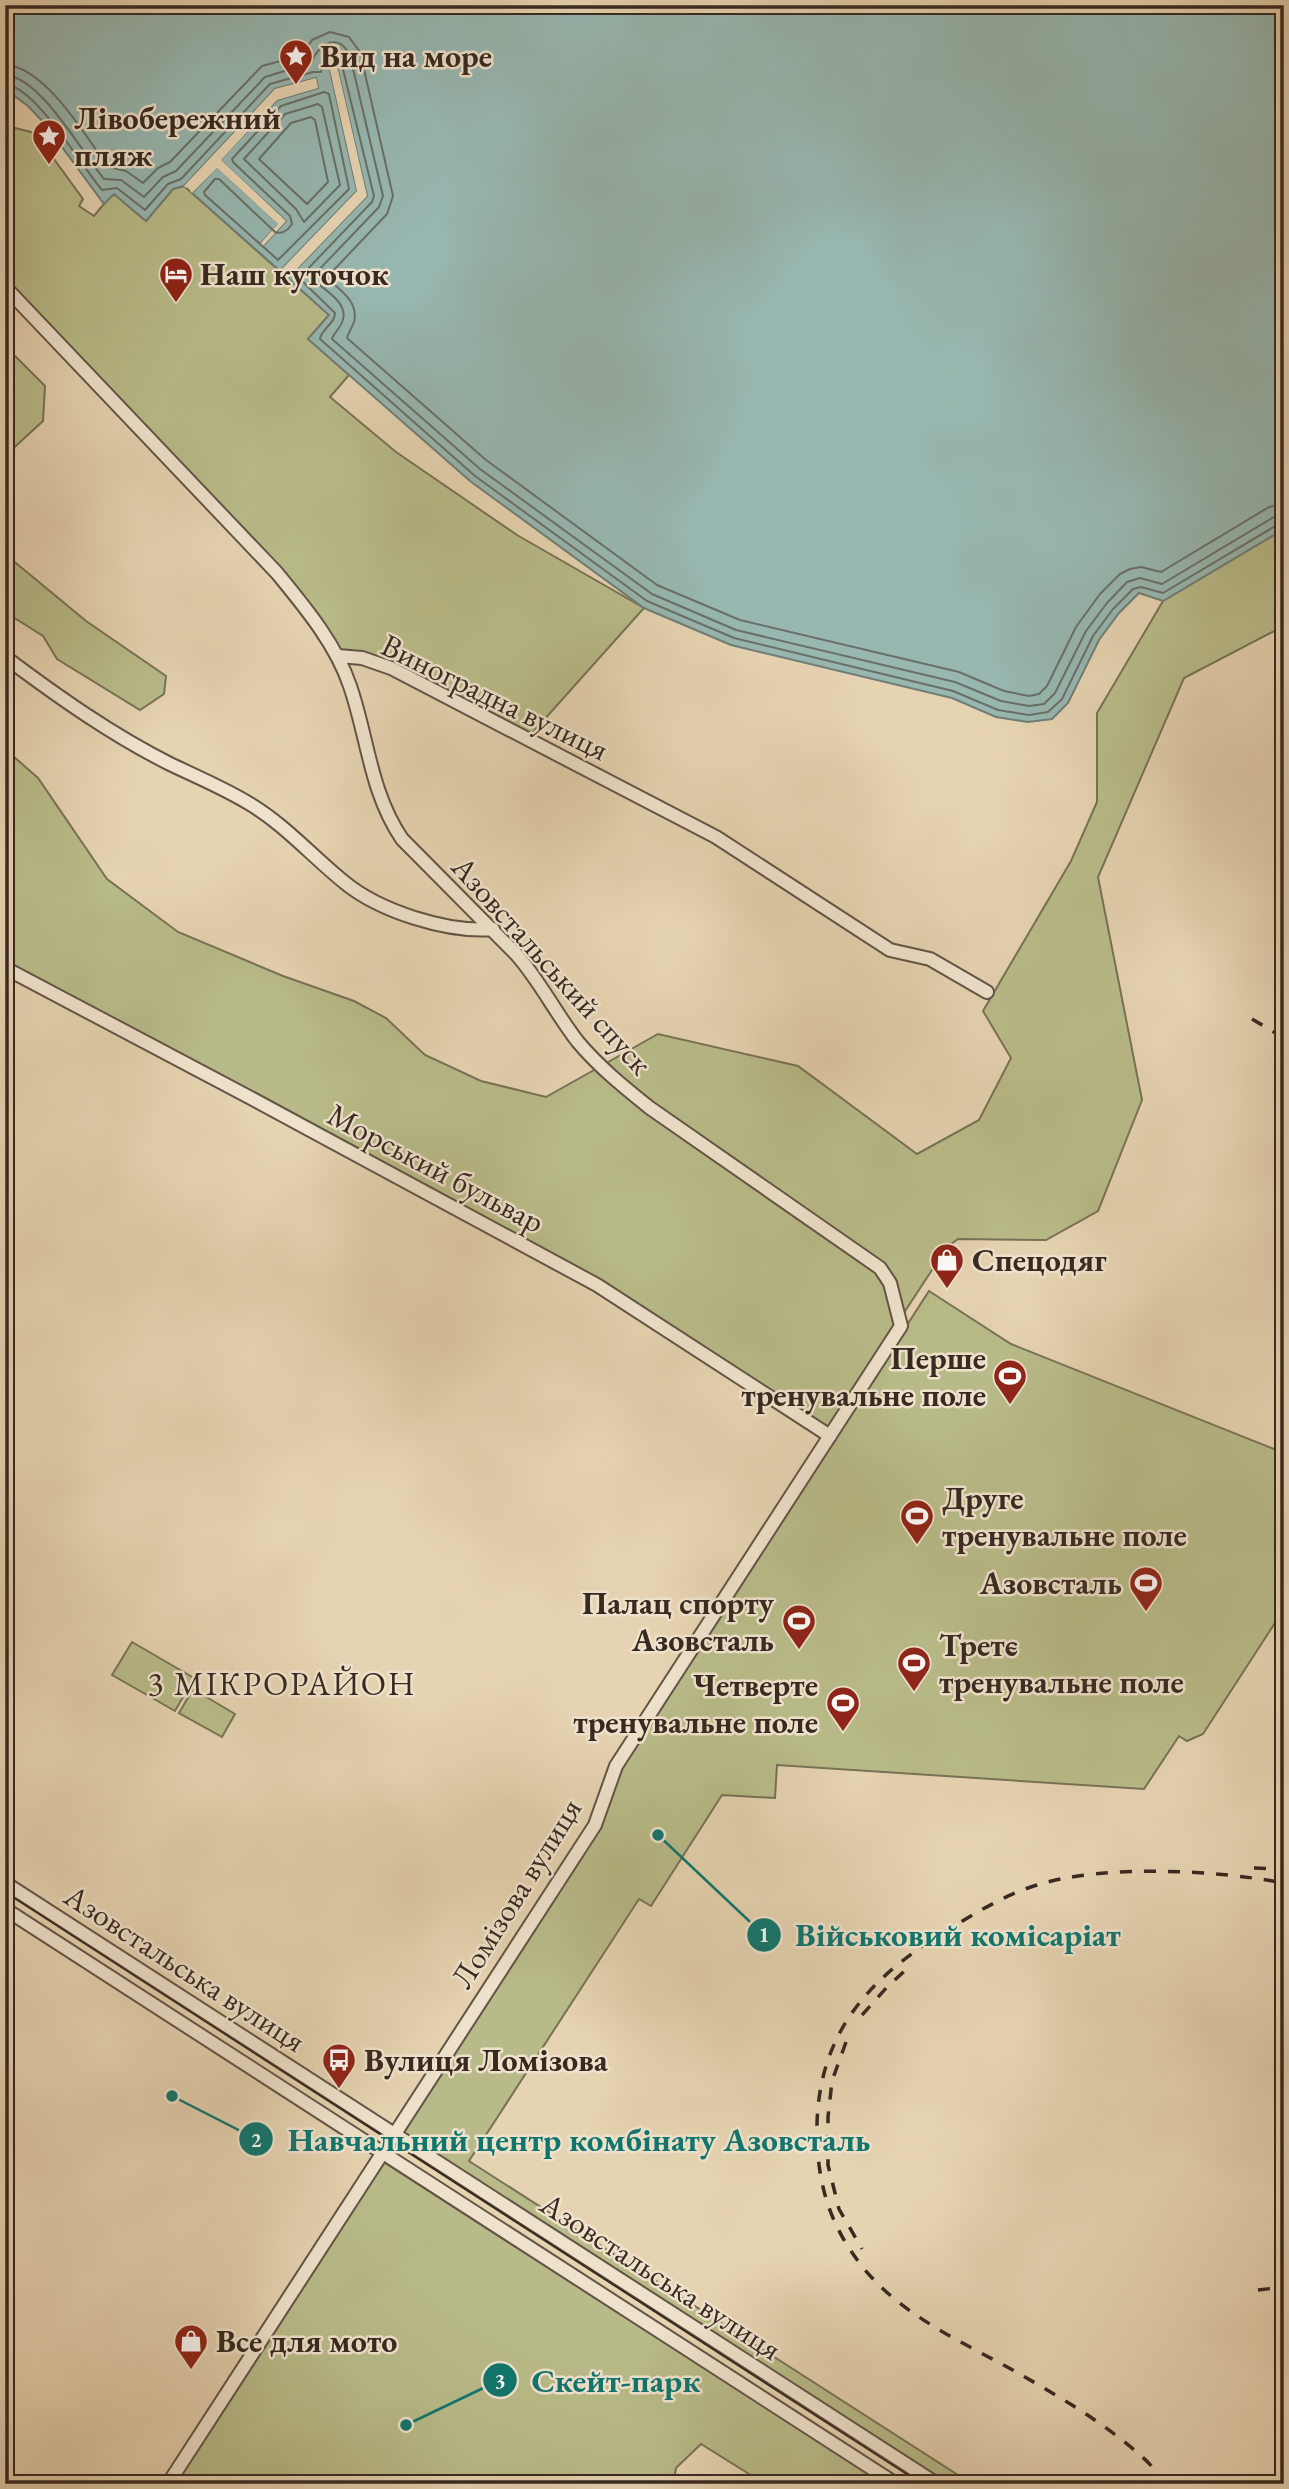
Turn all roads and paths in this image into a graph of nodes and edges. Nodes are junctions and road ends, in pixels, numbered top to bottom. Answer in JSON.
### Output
{"nodes":[{"id":1,"x":5,"y":287,"type":"edge"},
{"id":2,"x":338,"y":656,"type":"junction"},
{"id":3,"x":5,"y":657,"type":"edge"},
{"id":4,"x":493,"y":929,"type":"junction"},
{"id":5,"x":5,"y":968,"type":"edge"},
{"id":6,"x":987,"y":992,"type":"dead end"},
{"id":7,"x":901,"y":1326,"type":"joint"},
{"id":8,"x":830,"y":1436,"type":"junction"},
{"id":9,"x":5,"y":1883,"type":"edge"},
{"id":10,"x":5,"y":1909,"type":"edge"},
{"id":11,"x":394,"y":2136,"type":"junction"},
{"id":12,"x":382,"y":2154,"type":"junction"},
{"id":13,"x":168,"y":2484,"type":"edge"},
{"id":14,"x":896,"y":2484,"type":"edge"},
{"id":15,"x":937,"y":2484,"type":"edge"}],
"edges":[{"from":1,"to":2,"type":"street","name":"Виноградна вулиця"},
{"from":2,"to":4,"type":"street","name":"Азовстальський спуск"},
{"from":2,"to":6,"type":"street","name":"Виноградна вулиця"},
{"from":3,"to":4,"type":"street"},
{"from":4,"to":7,"type":"street","name":"Азовстальський спуск"},
{"from":5,"to":8,"type":"street","name":"Морський бульвар"},
{"from":7,"to":8,"type":"street","name":"Ломізова вулиця"},
{"from":8,"to":11,"type":"street","name":"Ломізова вулиця"},
{"from":9,"to":11,"type":"street","name":"Азовстальська вулиця"},
{"from":10,"to":12,"type":"street","name":"Азовстальська вулиця"},
{"from":11,"to":12,"type":"street","name":"Ломізова вулиця"},
{"from":11,"to":15,"type":"street","name":"Азовстальська вулиця"},
{"from":12,"to":13,"type":"street","name":"Ломізова вулиця"},
{"from":12,"to":14,"type":"street","name":"Азовстальська вулиця"}]}
